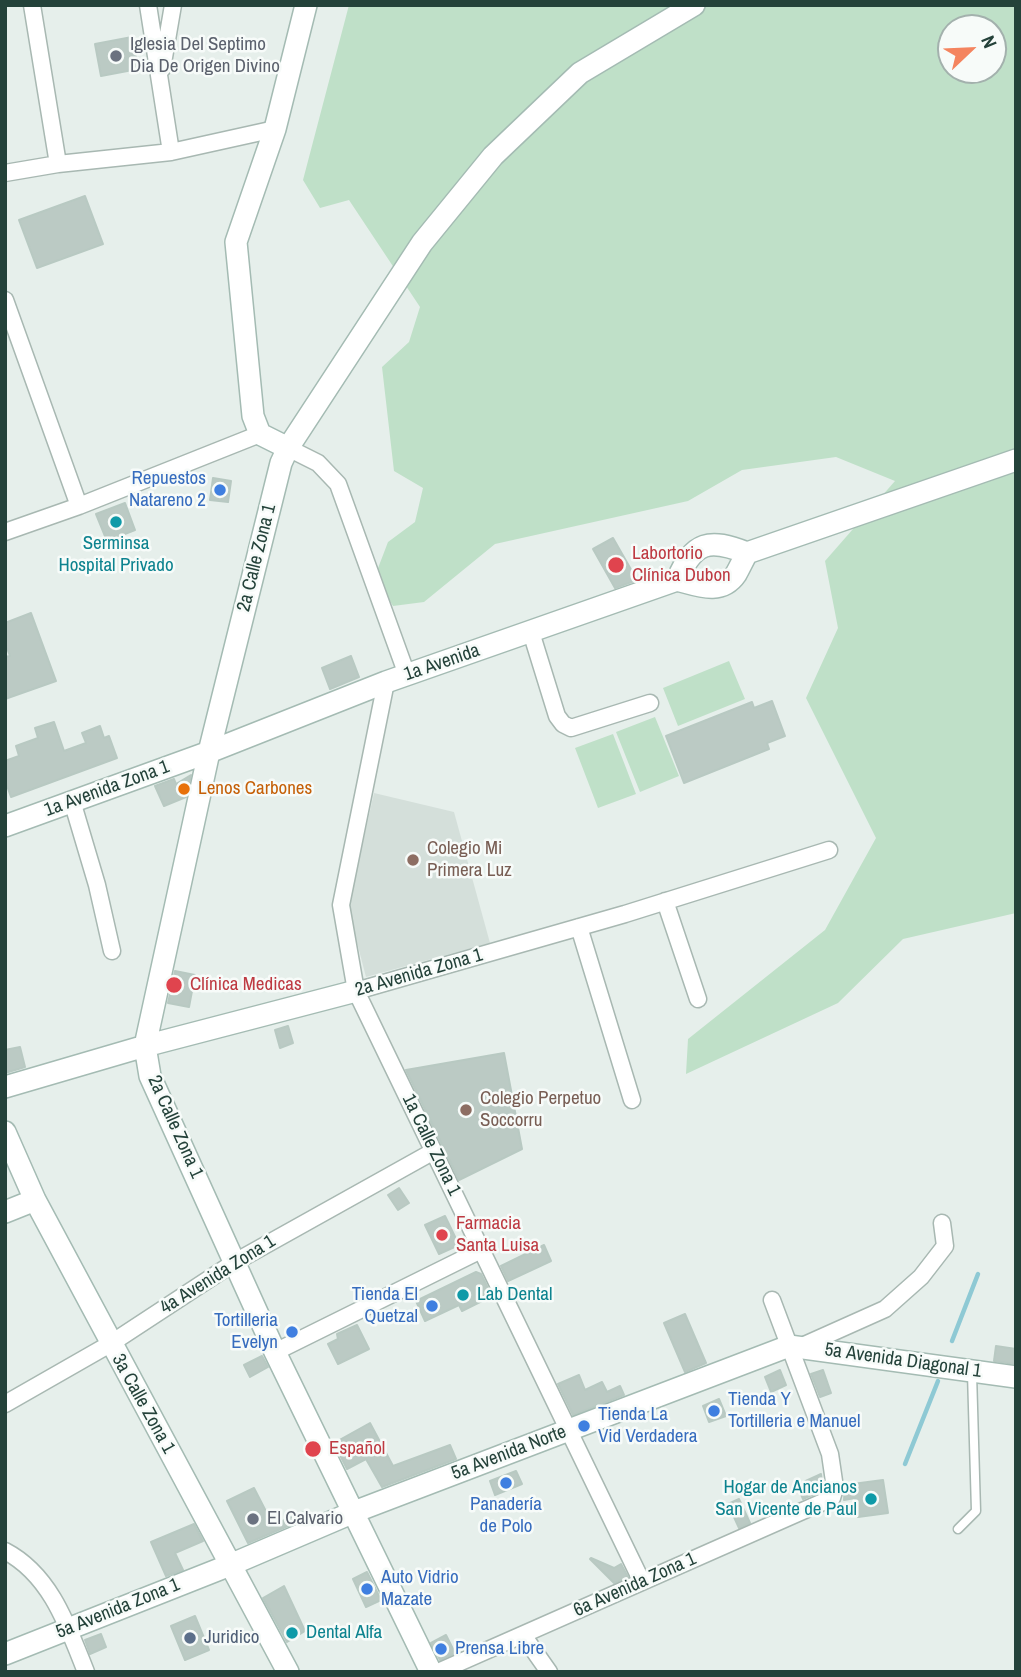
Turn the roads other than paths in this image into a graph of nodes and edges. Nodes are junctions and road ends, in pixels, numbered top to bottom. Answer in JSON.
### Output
{"nodes":[{"id":1,"x":32,"y":5,"type":"edge"},
{"id":2,"x":148,"y":5,"type":"edge"},
{"id":3,"x":173,"y":5,"type":"edge"},
{"id":4,"x":306,"y":5,"type":"edge"},
{"id":5,"x":694,"y":5,"type":"edge"},
{"id":6,"x":159,"y":81,"type":"junction"},
{"id":7,"x":275,"y":129,"type":"junction"},
{"id":8,"x":171,"y":152,"type":"junction"},
{"id":9,"x":58,"y":164,"type":"junction"},
{"id":10,"x":5,"y":173,"type":"edge"},
{"id":11,"x":5,"y":300,"type":"edge"},
{"id":12,"x":260,"y":434,"type":"junction"},
{"id":13,"x":285,"y":456,"type":"junction"},
{"id":14,"x":1016,"y":460,"type":"edge"},
{"id":15,"x":79,"y":506,"type":"junction"},
{"id":16,"x":5,"y":532,"type":"edge"},
{"id":17,"x":747,"y":553,"type":"junction"},
{"id":18,"x":681,"y":581,"type":"junction"},
{"id":19,"x":531,"y":632,"type":"junction"},
{"id":20,"x":407,"y":675,"type":"junction"},
{"id":21,"x":386,"y":682,"type":"junction"},
{"id":22,"x":650,"y":703,"type":"dead end"},
{"id":23,"x":209,"y":752,"type":"junction"},
{"id":24,"x":72,"y":801,"type":"junction"},
{"id":25,"x":5,"y":826,"type":"edge"},
{"id":26,"x":830,"y":850,"type":"dead end"},
{"id":27,"x":665,"y":901,"type":"junction"},
{"id":28,"x":579,"y":927,"type":"junction"},
{"id":29,"x":113,"y":951,"type":"dead end"},
{"id":30,"x":356,"y":991,"type":"junction"},
{"id":31,"x":698,"y":999,"type":"dead end"},
{"id":32,"x":145,"y":1046,"type":"junction"},
{"id":33,"x":5,"y":1087,"type":"edge"},
{"id":34,"x":632,"y":1100,"type":"dead end"},
{"id":35,"x":5,"y":1132,"type":"edge"},
{"id":36,"x":434,"y":1151,"type":"junction"},
{"id":37,"x":35,"y":1200,"type":"junction"},
{"id":38,"x":5,"y":1212,"type":"edge"},
{"id":39,"x":942,"y":1223,"type":"dead end"},
{"id":40,"x":481,"y":1250,"type":"junction"},
{"id":41,"x":235,"y":1262,"type":"junction"},
{"id":42,"x":772,"y":1300,"type":"dead end"},
{"id":43,"x":110,"y":1344,"type":"junction"},
{"id":44,"x":794,"y":1346,"type":"junction"},
{"id":45,"x":275,"y":1352,"type":"junction"},
{"id":46,"x":972,"y":1370,"type":"junction"},
{"id":47,"x":1016,"y":1377,"type":"edge"},
{"id":48,"x":5,"y":1404,"type":"edge"},
{"id":49,"x":569,"y":1430,"type":"junction"},
{"id":50,"x":354,"y":1513,"type":"junction"},
{"id":51,"x":958,"y":1529,"type":"dead end"},
{"id":52,"x":5,"y":1551,"type":"edge"},
{"id":53,"x":230,"y":1565,"type":"junction"},
{"id":54,"x":642,"y":1582,"type":"junction"},
{"id":55,"x":68,"y":1629,"type":"junction"},
{"id":56,"x":523,"y":1635,"type":"junction"},
{"id":57,"x":5,"y":1654,"type":"edge"},
{"id":58,"x":86,"y":1672,"type":"edge"},
{"id":59,"x":288,"y":1672,"type":"edge"},
{"id":60,"x":431,"y":1672,"type":"edge"},
{"id":61,"x":438,"y":1672,"type":"edge"},
{"id":62,"x":550,"y":1672,"type":"edge"}],
"edges":[{"from":1,"to":9,"type":"street"},
{"from":2,"to":6,"type":"street"},
{"from":3,"to":6,"type":"street"},
{"from":4,"to":7,"type":"street"},
{"from":5,"to":13,"type":"street","name":"2a Calle Zona 1"},
{"from":6,"to":8,"type":"street"},
{"from":7,"to":8,"type":"street"},
{"from":7,"to":12,"type":"street"},
{"from":8,"to":9,"type":"street"},
{"from":9,"to":10,"type":"street"},
{"from":11,"to":15,"type":"street"},
{"from":12,"to":13,"type":"street"},
{"from":12,"to":15,"type":"street"},
{"from":13,"to":20,"type":"street"},
{"from":13,"to":23,"type":"street","name":"2a Calle Zona 1"},
{"from":14,"to":17,"type":"street"},
{"from":15,"to":16,"type":"street"},
{"from":17,"to":18,"type":"street","name":"1a Avenida"},
{"from":17,"to":18,"type":"street"},
{"from":18,"to":19,"type":"street","name":"1a Avenida"},
{"from":19,"to":20,"type":"street","name":"1a Avenida"},
{"from":19,"to":22,"type":"street"},
{"from":20,"to":21,"type":"street","name":"1a Avenida"},
{"from":21,"to":23,"type":"street","name":"1a Avenida"},
{"from":21,"to":30,"type":"street","name":"1a Calle Zona 1"},
{"from":23,"to":24,"type":"street","name":"1a Avenida Zona 1"},
{"from":23,"to":32,"type":"street","name":"2a Calle Zona 1"},
{"from":24,"to":25,"type":"street","name":"1a Avenida Zona 1"},
{"from":24,"to":29,"type":"street"},
{"from":26,"to":27,"type":"street","name":"2a Avenida Zona 1"},
{"from":27,"to":28,"type":"street","name":"2a Avenida Zona 1"},
{"from":27,"to":31,"type":"street"},
{"from":28,"to":30,"type":"street","name":"2a Avenida Zona 1"},
{"from":28,"to":34,"type":"street"},
{"from":30,"to":32,"type":"street","name":"2a Avenida Zona 1"},
{"from":30,"to":36,"type":"street","name":"1a Calle Zona 1"},
{"from":32,"to":33,"type":"street","name":"2a Avenida Zona 1"},
{"from":32,"to":41,"type":"street","name":"2a Calle Zona 1"},
{"from":35,"to":37,"type":"street","name":"3a Calle Zona 1"},
{"from":36,"to":40,"type":"street","name":"1a Calle Zona 1"},
{"from":36,"to":41,"type":"street","name":"4a Avenida Zona 1"},
{"from":37,"to":38,"type":"street"},
{"from":37,"to":43,"type":"street","name":"3a Calle Zona 1"},
{"from":39,"to":44,"type":"street"},
{"from":40,"to":45,"type":"street"},
{"from":40,"to":49,"type":"street","name":"1a Calle Zona 1"},
{"from":41,"to":43,"type":"street","name":"4a Avenida Zona 1"},
{"from":41,"to":45,"type":"street","name":"2a Calle Zona 1"},
{"from":42,"to":44,"type":"street"},
{"from":43,"to":48,"type":"street","name":"4a Avenida Zona 1"},
{"from":43,"to":53,"type":"street","name":"3a Calle Zona 1"},
{"from":44,"to":46,"type":"street","name":"5a Avenida Diagonal 1"},
{"from":44,"to":49,"type":"street","name":"5a Avenida Norte"},
{"from":44,"to":54,"type":"street","name":"6a Avenida Zona 1"},
{"from":45,"to":50,"type":"street","name":"2a Calle Zona 1"},
{"from":46,"to":47,"type":"street","name":"5a Avenida Diagonal 1"},
{"from":46,"to":51,"type":"lane"},
{"from":49,"to":50,"type":"street","name":"5a Avenida Norte"},
{"from":49,"to":54,"type":"street","name":"1a Calle Zona 1"},
{"from":50,"to":53,"type":"street","name":"5a Avenida Norte"},
{"from":50,"to":60,"type":"street","name":"2a Calle Zona 1"},
{"from":52,"to":55,"type":"street"},
{"from":53,"to":55,"type":"street","name":"5a Avenida Zona 1"},
{"from":53,"to":59,"type":"street","name":"3a Calle Zona 1"},
{"from":54,"to":56,"type":"street","name":"6a Avenida Zona 1"},
{"from":55,"to":57,"type":"street","name":"5a Avenida Zona 1"},
{"from":55,"to":58,"type":"street"},
{"from":56,"to":61,"type":"street","name":"6a Avenida Zona 1"},
{"from":56,"to":62,"type":"street"}]}
